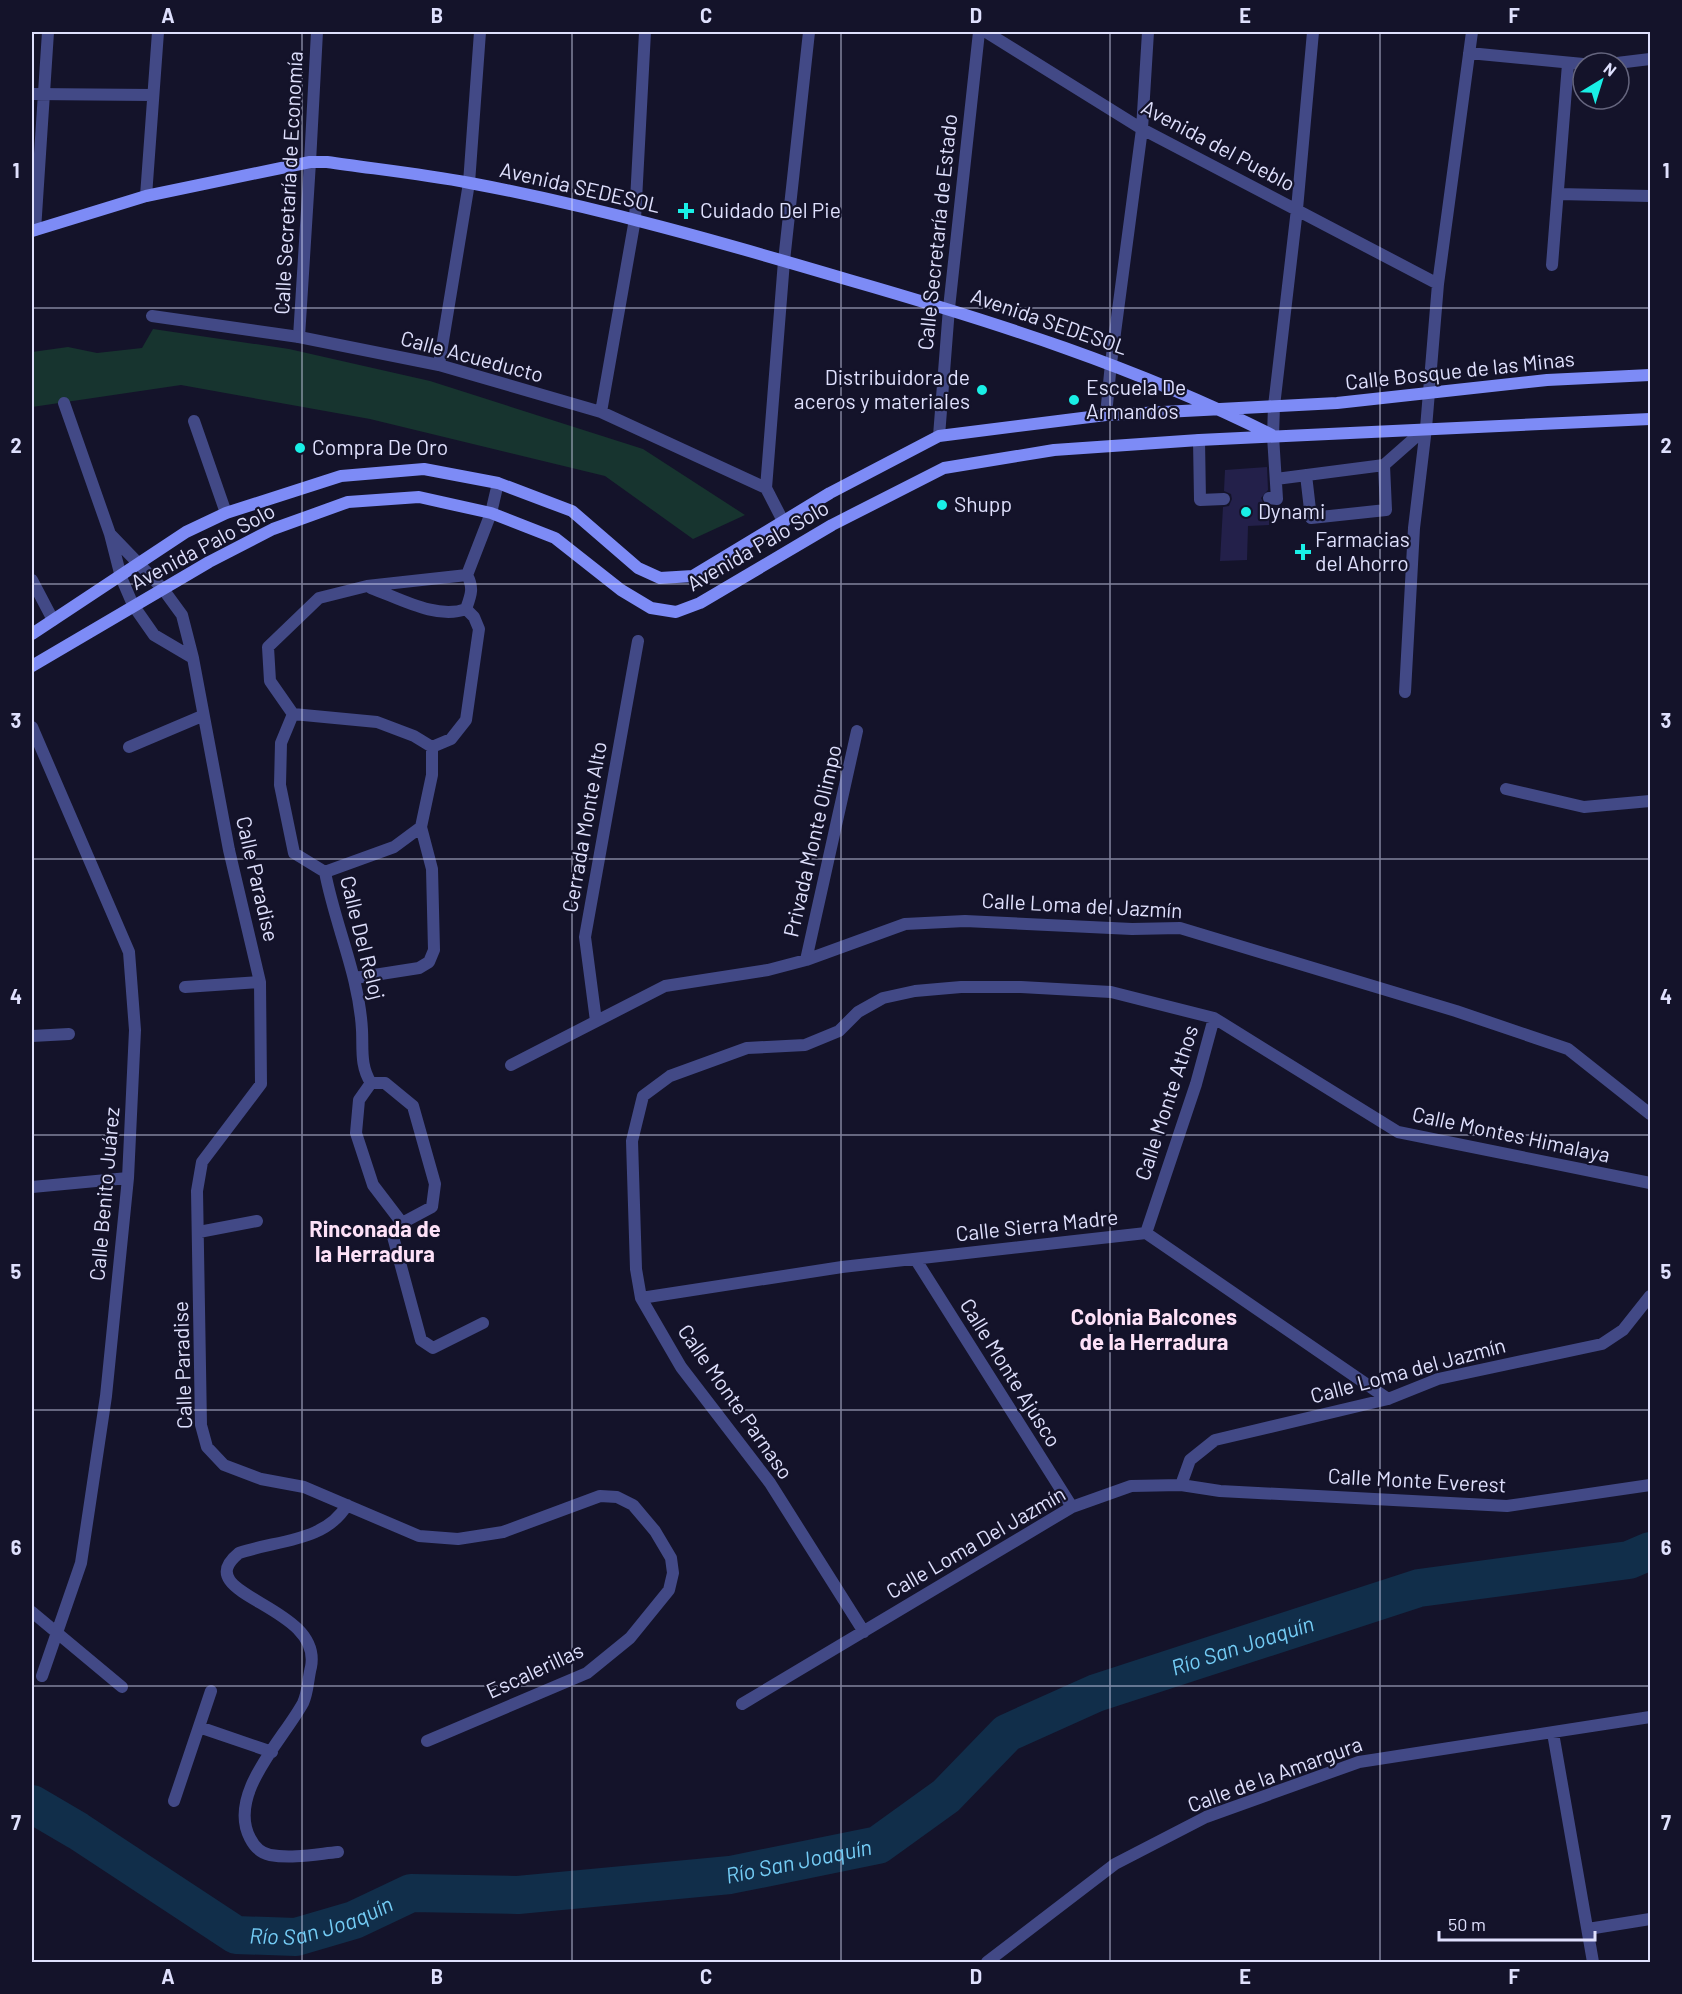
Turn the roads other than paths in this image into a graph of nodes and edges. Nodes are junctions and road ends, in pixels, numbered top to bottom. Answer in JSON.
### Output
{"nodes":[{"id":1,"x":48,"y":32,"type":"edge"},
{"id":2,"x":158,"y":32,"type":"edge"},
{"id":3,"x":317,"y":32,"type":"edge"},
{"id":4,"x":480,"y":32,"type":"edge"},
{"id":5,"x":645,"y":32,"type":"edge"},
{"id":6,"x":809,"y":32,"type":"edge"},
{"id":7,"x":979,"y":32,"type":"edge"},
{"id":8,"x":986,"y":32,"type":"edge"},
{"id":9,"x":1148,"y":32,"type":"edge"},
{"id":10,"x":1313,"y":32,"type":"edge"},
{"id":11,"x":1472,"y":32,"type":"edge"},
{"id":12,"x":1469,"y":53,"type":"junction"},
{"id":13,"x":1650,"y":59,"type":"edge"},
{"id":14,"x":1631,"y":61,"type":"edge"},
{"id":15,"x":1568,"y":64,"type":"joint"},
{"id":16,"x":38,"y":94,"type":"edge"},
{"id":17,"x":153,"y":95,"type":"junction"},
{"id":18,"x":1142,"y":129,"type":"junction"},
{"id":19,"x":310,"y":162,"type":"junction"},
{"id":20,"x":469,"y":183,"type":"junction"},
{"id":21,"x":1558,"y":194,"type":"junction"},
{"id":22,"x":146,"y":196,"type":"junction"},
{"id":23,"x":1650,"y":196,"type":"edge"},
{"id":24,"x":1297,"y":209,"type":"junction"},
{"id":25,"x":635,"y":219,"type":"junction"},
{"id":26,"x":33,"y":230,"type":"edge"},
{"id":27,"x":784,"y":261,"type":"junction"},
{"id":28,"x":1552,"y":265,"type":"dead end"},
{"id":29,"x":1438,"y":284,"type":"junction"},
{"id":30,"x":949,"y":308,"type":"junction"},
{"id":31,"x":152,"y":316,"type":"dead end"},
{"id":32,"x":299,"y":337,"type":"junction"},
{"id":33,"x":1111,"y":363,"type":"junction"},
{"id":34,"x":439,"y":365,"type":"junction"},
{"id":35,"x":1650,"y":375,"type":"edge"},
{"id":36,"x":1429,"y":391,"type":"junction"},
{"id":37,"x":64,"y":403,"type":"dead end"},
{"id":38,"x":1274,"y":406,"type":"junction"},
{"id":39,"x":1222,"y":410,"type":"junction"},
{"id":40,"x":602,"y":412,"type":"junction"},
{"id":41,"x":1106,"y":415,"type":"junction"},
{"id":42,"x":1650,"y":419,"type":"edge"},
{"id":43,"x":194,"y":421,"type":"dead end"},
{"id":44,"x":1426,"y":428,"type":"junction"},
{"id":45,"x":939,"y":436,"type":"junction"},
{"id":46,"x":1273,"y":436,"type":"junction"},
{"id":47,"x":1199,"y":440,"type":"junction"},
{"id":48,"x":1384,"y":465,"type":"junction"},
{"id":49,"x":1306,"y":475,"type":"junction"},
{"id":50,"x":1276,"y":479,"type":"junction"},
{"id":51,"x":498,"y":483,"type":"junction"},
{"id":52,"x":766,"y":488,"type":"junction"},
{"id":53,"x":1269,"y":498,"type":"dead end"},
{"id":54,"x":1224,"y":500,"type":"dead end"},
{"id":55,"x":226,"y":513,"type":"junction"},
{"id":56,"x":491,"y":513,"type":"junction"},
{"id":57,"x":784,"y":523,"type":"junction"},
{"id":58,"x":110,"y":534,"type":"junction"},
{"id":59,"x":139,"y":563,"type":"junction"},
{"id":60,"x":467,"y":575,"type":"junction"},
{"id":61,"x":121,"y":577,"type":"junction"},
{"id":62,"x":32,"y":580,"type":"edge"},
{"id":63,"x":367,"y":586,"type":"junction"},
{"id":64,"x":163,"y":589,"type":"junction"},
{"id":65,"x":133,"y":605,"type":"junction"},
{"id":66,"x":466,"y":609,"type":"junction"},
{"id":67,"x":53,"y":620,"type":"junction"},
{"id":68,"x":32,"y":634,"type":"edge"},
{"id":69,"x":638,"y":641,"type":"dead end"},
{"id":70,"x":193,"y":658,"type":"junction"},
{"id":71,"x":32,"y":666,"type":"edge"},
{"id":72,"x":1405,"y":692,"type":"dead end"},
{"id":73,"x":293,"y":714,"type":"junction"},
{"id":74,"x":202,"y":716,"type":"junction"},
{"id":75,"x":32,"y":728,"type":"edge"},
{"id":76,"x":857,"y":730,"type":"dead end"},
{"id":77,"x":129,"y":747,"type":"dead end"},
{"id":78,"x":432,"y":747,"type":"junction"},
{"id":79,"x":1506,"y":789,"type":"dead end"},
{"id":80,"x":1650,"y":801,"type":"edge"},
{"id":81,"x":421,"y":827,"type":"junction"},
{"id":82,"x":325,"y":872,"type":"junction"},
{"id":83,"x":806,"y":960,"type":"junction"},
{"id":84,"x":356,"y":978,"type":"junction"},
{"id":85,"x":261,"y":982,"type":"junction"},
{"id":86,"x":185,"y":987,"type":"dead end"},
{"id":87,"x":1214,"y":1018,"type":"junction"},
{"id":88,"x":596,"y":1021,"type":"junction"},
{"id":89,"x":69,"y":1034,"type":"dead end"},
{"id":90,"x":32,"y":1036,"type":"edge"},
{"id":91,"x":511,"y":1065,"type":"dead end"},
{"id":92,"x":371,"y":1083,"type":"junction"},
{"id":93,"x":1650,"y":1114,"type":"edge"},
{"id":94,"x":128,"y":1178,"type":"junction"},
{"id":95,"x":1650,"y":1183,"type":"edge"},
{"id":96,"x":32,"y":1187,"type":"edge"},
{"id":97,"x":257,"y":1221,"type":"dead end"},
{"id":98,"x":402,"y":1223,"type":"junction"},
{"id":99,"x":198,"y":1232,"type":"junction"},
{"id":100,"x":1146,"y":1233,"type":"junction"},
{"id":101,"x":916,"y":1260,"type":"junction"},
{"id":102,"x":1650,"y":1296,"type":"edge"},
{"id":103,"x":641,"y":1298,"type":"junction"},
{"id":104,"x":483,"y":1323,"type":"dead end"},
{"id":105,"x":1388,"y":1399,"type":"junction"},
{"id":106,"x":1181,"y":1485,"type":"junction"},
{"id":107,"x":1650,"y":1485,"type":"edge"},
{"id":108,"x":347,"y":1505,"type":"junction"},
{"id":109,"x":1072,"y":1507,"type":"junction"},
{"id":110,"x":32,"y":1612,"type":"edge"},
{"id":111,"x":58,"y":1632,"type":"junction"},
{"id":112,"x":864,"y":1632,"type":"junction"},
{"id":113,"x":42,"y":1676,"type":"dead end"},
{"id":114,"x":122,"y":1687,"type":"dead end"},
{"id":115,"x":211,"y":1691,"type":"dead end"},
{"id":116,"x":742,"y":1704,"type":"dead end"},
{"id":117,"x":1650,"y":1717,"type":"edge"},
{"id":118,"x":199,"y":1727,"type":"junction"},
{"id":119,"x":1553,"y":1733,"type":"junction"},
{"id":120,"x":427,"y":1741,"type":"dead end"},
{"id":121,"x":272,"y":1752,"type":"junction"},
{"id":122,"x":174,"y":1801,"type":"dead end"},
{"id":123,"x":338,"y":1852,"type":"dead end"},
{"id":124,"x":1650,"y":1919,"type":"edge"},
{"id":125,"x":1588,"y":1929,"type":"junction"},
{"id":126,"x":987,"y":1962,"type":"edge"},
{"id":127,"x":1593,"y":1962,"type":"edge"}],
"edges":[{"from":1,"to":16,"type":"street"},
{"from":2,"to":17,"type":"street"},
{"from":3,"to":19,"type":"street","name":"Calle Secretaría de Economía"},
{"from":4,"to":20,"type":"street"},
{"from":5,"to":25,"type":"street"},
{"from":6,"to":27,"type":"street"},
{"from":7,"to":30,"type":"street","name":"Calle Secretaría de Estado"},
{"from":8,"to":18,"type":"street","name":"Avenida del Pueblo"},
{"from":9,"to":18,"type":"street"},
{"from":10,"to":24,"type":"street"},
{"from":11,"to":12,"type":"street"},
{"from":12,"to":15,"type":"street"},
{"from":12,"to":29,"type":"street"},
{"from":13,"to":14,"type":"street"},
{"from":15,"to":21,"type":"street"},
{"from":16,"to":17,"type":"street"},
{"from":16,"to":26,"type":"street"},
{"from":17,"to":22,"type":"street"},
{"from":18,"to":24,"type":"street","name":"Avenida del Pueblo"},
{"from":18,"to":33,"type":"street"},
{"from":19,"to":20,"type":"main road","name":"Avenida SEDESOL"},
{"from":19,"to":22,"type":"main road","name":"Avenida SEDESOL"},
{"from":19,"to":32,"type":"street","name":"Calle Secretaría de Economía"},
{"from":20,"to":25,"type":"main road","name":"Avenida SEDESOL"},
{"from":20,"to":34,"type":"street"},
{"from":21,"to":23,"type":"street"},
{"from":21,"to":28,"type":"street"},
{"from":22,"to":26,"type":"main road","name":"Avenida SEDESOL"},
{"from":24,"to":29,"type":"street","name":"Avenida del Pueblo"},
{"from":24,"to":38,"type":"street"},
{"from":25,"to":27,"type":"main road","name":"Avenida SEDESOL"},
{"from":25,"to":40,"type":"street"},
{"from":27,"to":30,"type":"main road","name":"Avenida SEDESOL"},
{"from":27,"to":52,"type":"street"},
{"from":29,"to":36,"type":"street"},
{"from":30,"to":33,"type":"main road","name":"Avenida SEDESOL"},
{"from":30,"to":45,"type":"street","name":"Calle Secretaría de Estado"},
{"from":31,"to":32,"type":"street","name":"Calle Acueducto"},
{"from":32,"to":34,"type":"street","name":"Calle Acueducto"},
{"from":33,"to":39,"type":"main road","name":"Avenida SEDESOL"},
{"from":33,"to":41,"type":"street"},
{"from":34,"to":40,"type":"street","name":"Calle Acueducto"},
{"from":35,"to":36,"type":"main road","name":"Calle Bosque de las Minas"},
{"from":36,"to":38,"type":"main road","name":"Calle Bosque de las Minas"},
{"from":36,"to":44,"type":"street"},
{"from":37,"to":58,"type":"street"},
{"from":38,"to":39,"type":"main road","name":"Avenida Palo Solo"},
{"from":38,"to":46,"type":"street"},
{"from":39,"to":41,"type":"main road","name":"Avenida Palo Solo"},
{"from":39,"to":46,"type":"main road","name":"Avenida SEDESOL"},
{"from":40,"to":52,"type":"street","name":"Calle Acueducto"},
{"from":41,"to":45,"type":"main road","name":"Avenida Palo Solo"},
{"from":42,"to":44,"type":"main road"},
{"from":43,"to":55,"type":"street"},
{"from":44,"to":46,"type":"main road"},
{"from":44,"to":48,"type":"street"},
{"from":44,"to":72,"type":"street"},
{"from":45,"to":57,"type":"main road","name":"Avenida Palo Solo"},
{"from":46,"to":47,"type":"main road","name":"Avenida Palo Solo"},
{"from":46,"to":50,"type":"street"},
{"from":47,"to":54,"type":"street"},
{"from":47,"to":56,"type":"main road","name":"Avenida Palo Solo"},
{"from":48,"to":49,"type":"street"},
{"from":48,"to":49,"type":"street"},
{"from":49,"to":50,"type":"street"},
{"from":50,"to":53,"type":"street"},
{"from":51,"to":55,"type":"main road","name":"Avenida Palo Solo"},
{"from":51,"to":56,"type":"street"},
{"from":51,"to":57,"type":"main road","name":"Avenida Palo Solo"},
{"from":52,"to":57,"type":"street"},
{"from":55,"to":59,"type":"main road","name":"Avenida Palo Solo"},
{"from":56,"to":60,"type":"street"},
{"from":56,"to":64,"type":"main road","name":"Avenida Palo Solo"},
{"from":58,"to":59,"type":"street","name":"Calle Paradise"},
{"from":58,"to":61,"type":"street"},
{"from":59,"to":61,"type":"main road","name":"Avenida Palo Solo"},
{"from":59,"to":64,"type":"street","name":"Calle Paradise"},
{"from":60,"to":63,"type":"street"},
{"from":60,"to":66,"type":"street"},
{"from":61,"to":65,"type":"street"},
{"from":61,"to":67,"type":"main road","name":"Avenida Palo Solo"},
{"from":62,"to":67,"type":"street"},
{"from":63,"to":66,"type":"street"},
{"from":63,"to":73,"type":"street"},
{"from":64,"to":65,"type":"main road","name":"Avenida Palo Solo"},
{"from":64,"to":70,"type":"street","name":"Calle Paradise"},
{"from":65,"to":70,"type":"street"},
{"from":65,"to":71,"type":"main road","name":"Avenida Palo Solo"},
{"from":66,"to":78,"type":"street"},
{"from":67,"to":68,"type":"main road","name":"Avenida Palo Solo"},
{"from":69,"to":88,"type":"street","name":"Cerrada Monte Alto"},
{"from":70,"to":74,"type":"street","name":"Calle Paradise"},
{"from":73,"to":78,"type":"street"},
{"from":73,"to":82,"type":"street"},
{"from":74,"to":77,"type":"street"},
{"from":74,"to":85,"type":"street","name":"Calle Paradise"},
{"from":75,"to":94,"type":"street","name":"Calle Benito Juárez"},
{"from":76,"to":83,"type":"street","name":"Privada Monte Olimpo"},
{"from":78,"to":81,"type":"street"},
{"from":79,"to":80,"type":"street"},
{"from":81,"to":82,"type":"street","name":"Calle Del Reloj"},
{"from":81,"to":84,"type":"street"},
{"from":82,"to":84,"type":"street","name":"Calle Del Reloj"},
{"from":83,"to":88,"type":"street","name":"Calle Loma del Jazmín"},
{"from":83,"to":93,"type":"street","name":"Calle Loma del Jazmín"},
{"from":84,"to":92,"type":"street","name":"Calle Del Reloj"},
{"from":85,"to":86,"type":"street"},
{"from":85,"to":99,"type":"street","name":"Calle Paradise"},
{"from":87,"to":95,"type":"street","name":"Calle Montes Himalaya"},
{"from":87,"to":100,"type":"street","name":"Calle Monte Athos"},
{"from":87,"to":103,"type":"street","name":"Calle Monte Parnaso"},
{"from":88,"to":91,"type":"street","name":"Calle Loma del Jazmín"},
{"from":89,"to":90,"type":"street"},
{"from":92,"to":98,"type":"street"},
{"from":92,"to":98,"type":"street"},
{"from":94,"to":96,"type":"street"},
{"from":94,"to":111,"type":"street","name":"Calle Benito Juárez"},
{"from":97,"to":99,"type":"street"},
{"from":98,"to":104,"type":"street"},
{"from":99,"to":108,"type":"street","name":"Calle Paradise"},
{"from":100,"to":101,"type":"street","name":"Calle Sierra Madre"},
{"from":100,"to":105,"type":"street","name":"Calle Sierra Madre"},
{"from":101,"to":103,"type":"street","name":"Calle Sierra Madre"},
{"from":101,"to":109,"type":"street","name":"Calle Monte Ajusco"},
{"from":102,"to":105,"type":"street","name":"Calle Loma del Jazmín"},
{"from":103,"to":112,"type":"street","name":"Calle Monte Parnaso"},
{"from":105,"to":106,"type":"street","name":"Calle Loma del Jazmín"},
{"from":106,"to":107,"type":"street","name":"Calle Monte Everest"},
{"from":106,"to":109,"type":"street","name":"Calle Loma Del Jazmín"},
{"from":108,"to":120,"type":"street","name":"Escalerillas"},
{"from":108,"to":121,"type":"street"},
{"from":109,"to":112,"type":"street","name":"Calle Loma Del Jazmín"},
{"from":110,"to":111,"type":"street"},
{"from":111,"to":113,"type":"street","name":"Calle Benito Juárez"},
{"from":111,"to":114,"type":"street"},
{"from":112,"to":116,"type":"street","name":"Calle Loma Del Jazmín"},
{"from":115,"to":118,"type":"street"},
{"from":117,"to":119,"type":"street","name":"Calle de la Amargura"},
{"from":118,"to":121,"type":"street"},
{"from":118,"to":122,"type":"street"},
{"from":119,"to":125,"type":"street"},
{"from":119,"to":126,"type":"street","name":"Calle de la Amargura"},
{"from":121,"to":123,"type":"street"},
{"from":124,"to":125,"type":"street"},
{"from":125,"to":127,"type":"street"}]}
